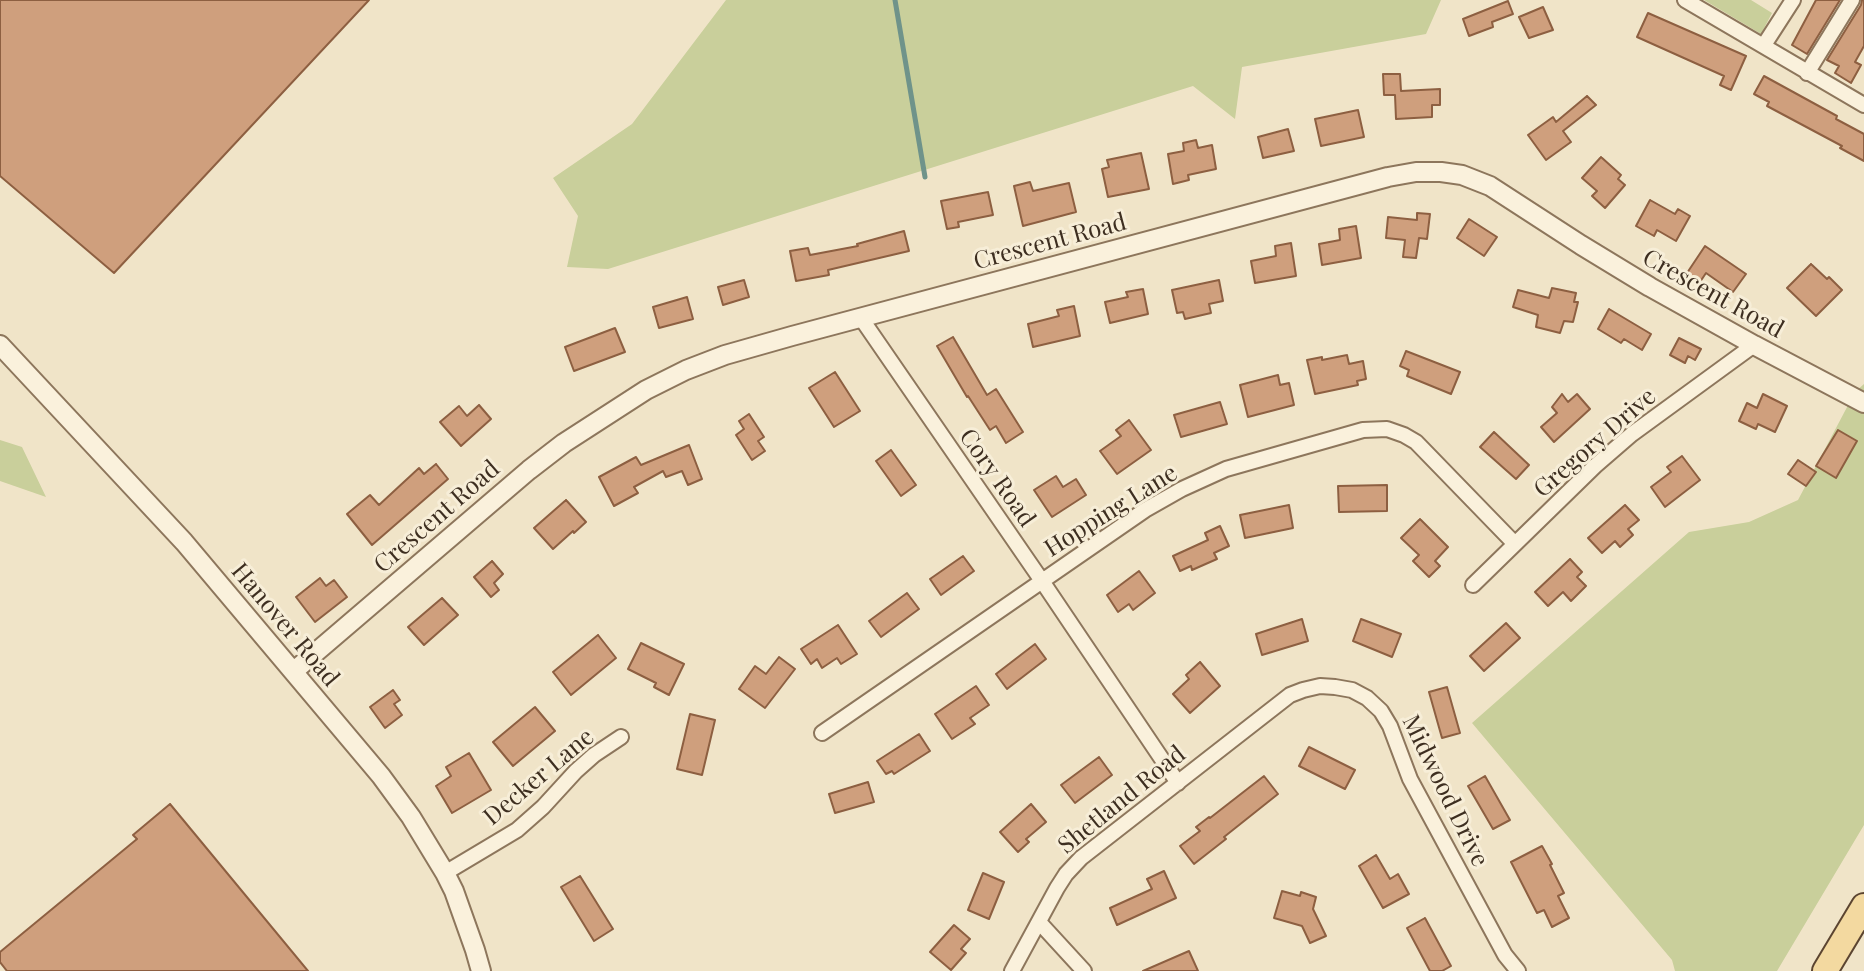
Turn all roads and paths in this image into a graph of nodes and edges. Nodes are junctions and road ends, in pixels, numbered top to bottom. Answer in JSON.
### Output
{"nodes":[{"id":1,"x":1685,"y":0,"type":"edge"},
{"id":2,"x":1852,"y":0,"type":"edge"},
{"id":3,"x":1785,"y":2,"type":"edge"},
{"id":4,"x":1764,"y":45,"type":"junction"},
{"id":5,"x":1807,"y":73,"type":"junction"},
{"id":6,"x":1864,"y":105,"type":"edge"},
{"id":7,"x":861,"y":318,"type":"junction"},
{"id":8,"x":0,"y":345,"type":"edge"},
{"id":9,"x":1754,"y":345,"type":"junction"},
{"id":10,"x":1864,"y":403,"type":"edge"},
{"id":11,"x":1515,"y":544,"type":"junction"},
{"id":12,"x":1042,"y":581,"type":"junction"},
{"id":13,"x":1473,"y":585,"type":"dead end"},
{"id":14,"x":294,"y":671,"type":"junction"},
{"id":15,"x":1256,"y":722,"type":"joint"},
{"id":16,"x":822,"y":733,"type":"dead end"},
{"id":17,"x":621,"y":737,"type":"dead end"},
{"id":18,"x":1178,"y":783,"type":"junction"},
{"id":19,"x":445,"y":873,"type":"junction"},
{"id":20,"x":1864,"y":906,"type":"edge"},
{"id":21,"x":1039,"y":922,"type":"junction"},
{"id":22,"x":481,"y":971,"type":"edge"},
{"id":23,"x":1012,"y":971,"type":"edge"},
{"id":24,"x":1084,"y":971,"type":"edge"},
{"id":25,"x":1518,"y":971,"type":"edge"},
{"id":26,"x":1825,"y":971,"type":"edge"}],
"edges":[{"from":1,"to":4,"type":"street"},
{"from":2,"to":5,"type":"street"},
{"from":3,"to":4,"type":"street"},
{"from":4,"to":5,"type":"street"},
{"from":5,"to":6,"type":"street"},
{"from":7,"to":9,"type":"street","name":"Crescent Road"},
{"from":7,"to":12,"type":"street","name":"Cory Road"},
{"from":7,"to":14,"type":"street","name":"Crescent Road"},
{"from":8,"to":14,"type":"street","name":"Hanover Road"},
{"from":9,"to":10,"type":"street","name":"Crescent Road"},
{"from":9,"to":11,"type":"street","name":"Gregory Drive"},
{"from":11,"to":12,"type":"street","name":"Hopping Lane"},
{"from":11,"to":13,"type":"street","name":"Gregory Drive"},
{"from":12,"to":16,"type":"street","name":"Hopping Lane"},
{"from":12,"to":18,"type":"street","name":"Cory Road"},
{"from":14,"to":19,"type":"street","name":"Hanover Road"},
{"from":15,"to":18,"type":"street","name":"Shetland Road"},
{"from":15,"to":25,"type":"street","name":"Midwood Drive"},
{"from":17,"to":19,"type":"street","name":"Decker Lane"},
{"from":18,"to":21,"type":"street","name":"Shetland Road"},
{"from":19,"to":22,"type":"street","name":"Hanover Road"},
{"from":20,"to":26,"type":"main road"},
{"from":21,"to":23,"type":"street","name":"Shetland Road"},
{"from":21,"to":24,"type":"street"}]}
